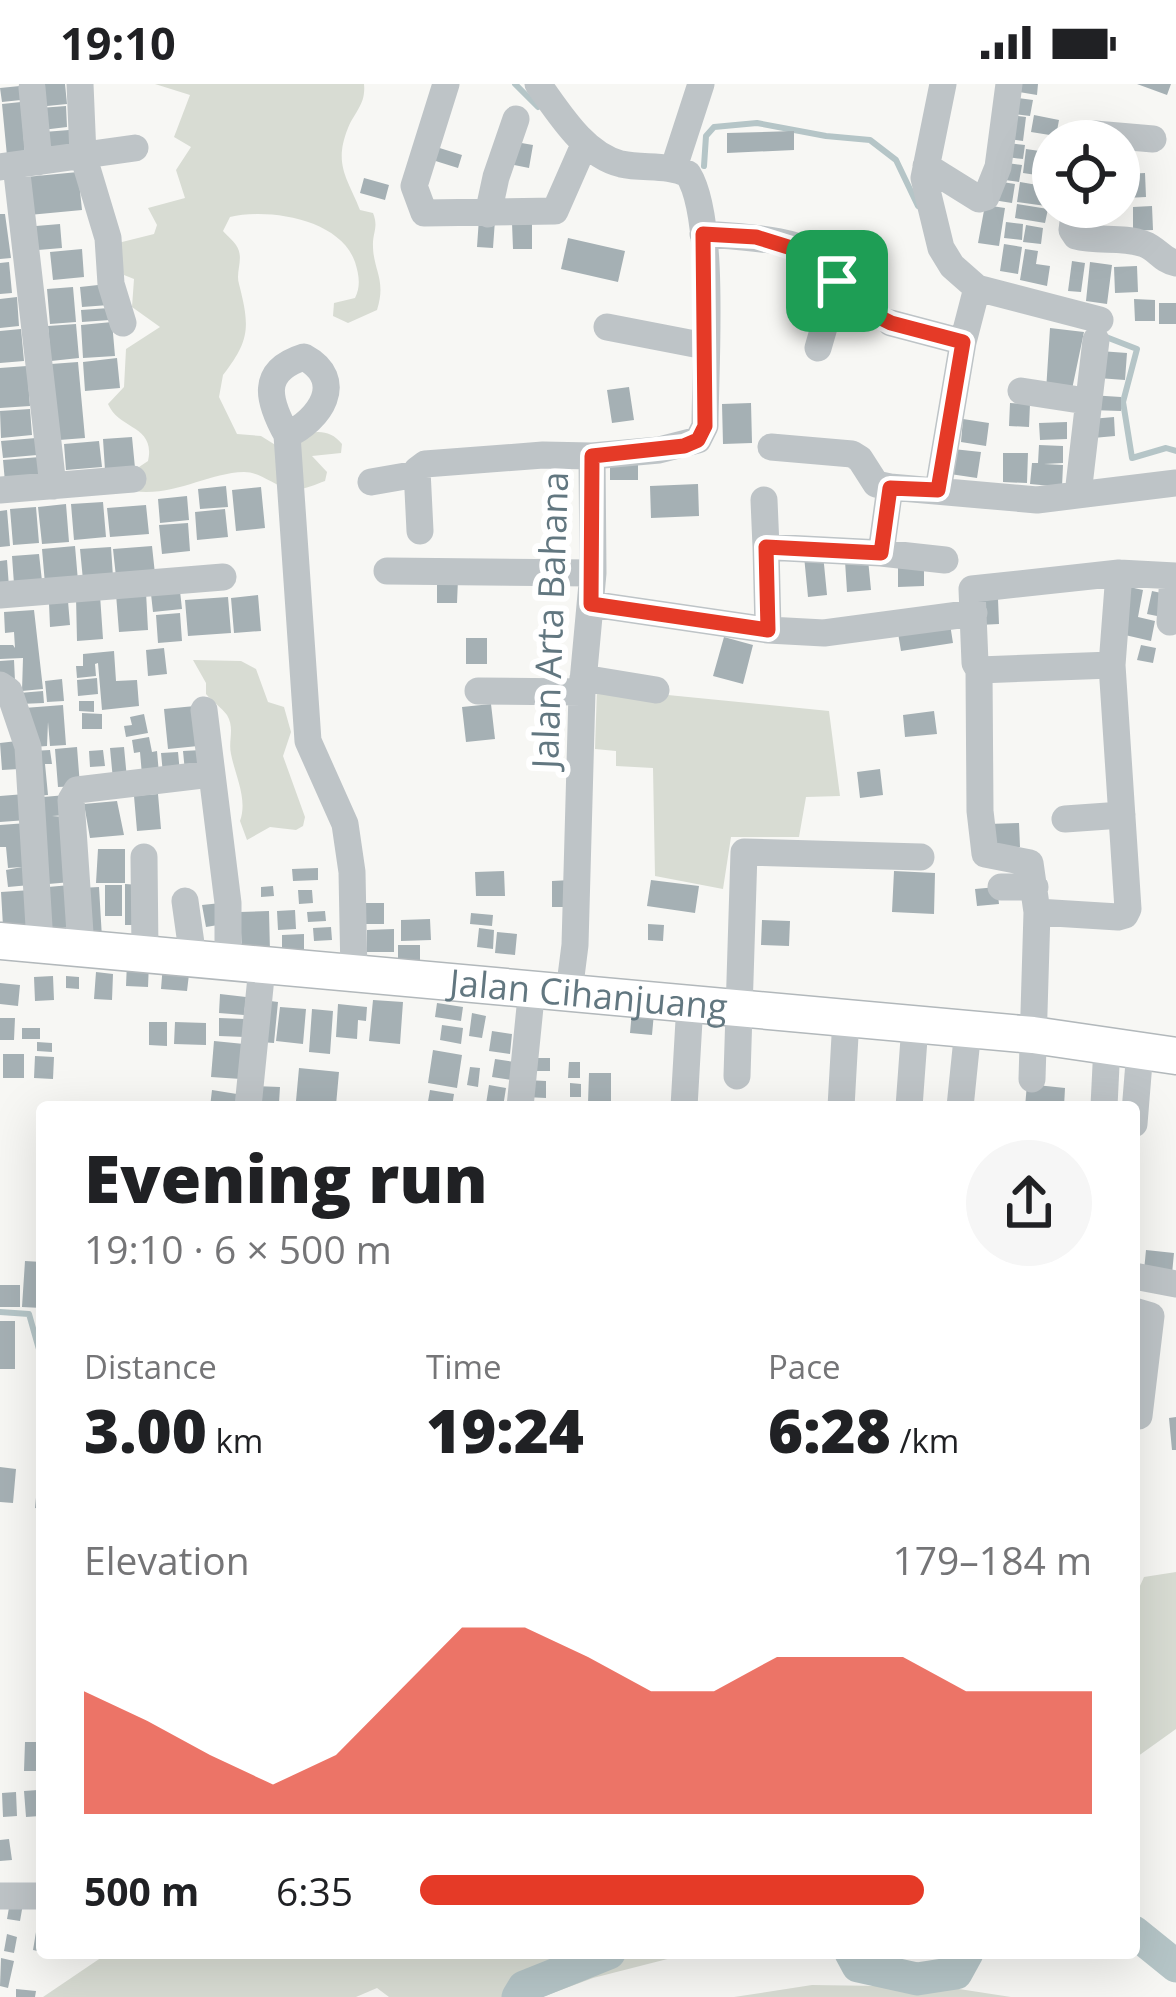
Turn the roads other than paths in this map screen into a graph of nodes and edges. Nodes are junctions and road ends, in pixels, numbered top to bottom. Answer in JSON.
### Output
{"nodes":[{"id":1,"x":80,"y":84,"type":"edge"},
{"id":2,"x":446,"y":84,"type":"edge"},
{"id":3,"x":538,"y":84,"type":"edge"},
{"id":4,"x":701,"y":84,"type":"edge"},
{"id":5,"x":944,"y":84,"type":"edge"},
{"id":6,"x":1009,"y":84,"type":"edge"},
{"id":7,"x":32,"y":88,"type":"dead end"},
{"id":8,"x":516,"y":119,"type":"dead end"},
{"id":9,"x":1140,"y":138,"type":"edge"},
{"id":10,"x":1153,"y":139,"type":"dead end"},
{"id":11,"x":584,"y":145,"type":"junction"},
{"id":12,"x":135,"y":148,"type":"dead end"},
{"id":13,"x":83,"y":155,"type":"junction"},
{"id":14,"x":18,"y":165,"type":"edge"},
{"id":15,"x":926,"y":166,"type":"junction"},
{"id":16,"x":674,"y":167,"type":"junction"},
{"id":17,"x":488,"y":214,"type":"junction"},
{"id":18,"x":1072,"y":228,"type":"edge"},
{"id":19,"x":703,"y":234,"type":"junction"},
{"id":20,"x":1176,"y":263,"type":"edge"},
{"id":21,"x":977,"y":288,"type":"junction"},
{"id":22,"x":123,"y":323,"type":"dead end"},
{"id":23,"x":891,"y":323,"type":"road end"},
{"id":24,"x":607,"y":327,"type":"dead end"},
{"id":25,"x":963,"y":342,"type":"junction"},
{"id":26,"x":705,"y":346,"type":"junction"},
{"id":27,"x":818,"y":348,"type":"dead end"},
{"id":28,"x":1021,"y":391,"type":"dead end"},
{"id":29,"x":1086,"y":401,"type":"junction"},
{"id":30,"x":287,"y":435,"type":"dead end"},
{"id":31,"x":771,"y":447,"type":"dead end"},
{"id":32,"x":592,"y":456,"type":"junction"},
{"id":33,"x":417,"y":475,"type":"junction"},
{"id":34,"x":134,"y":479,"type":"dead end"},
{"id":35,"x":371,"y":482,"type":"dead end"},
{"id":36,"x":1176,"y":483,"type":"edge"},
{"id":37,"x":53,"y":486,"type":"junction"},
{"id":38,"x":890,"y":488,"type":"junction"},
{"id":39,"x":0,"y":490,"type":"edge"},
{"id":40,"x":938,"y":490,"type":"junction"},
{"id":41,"x":1078,"y":494,"type":"junction"},
{"id":42,"x":764,"y":500,"type":"dead end"},
{"id":43,"x":420,"y":531,"type":"dead end"},
{"id":44,"x":766,"y":547,"type":"junction"},
{"id":45,"x":881,"y":553,"type":"junction"},
{"id":46,"x":945,"y":560,"type":"dead end"},
{"id":47,"x":387,"y":572,"type":"dead end"},
{"id":48,"x":593,"y":573,"type":"junction"},
{"id":49,"x":1119,"y":573,"type":"junction"},
{"id":50,"x":1174,"y":576,"type":"edge"},
{"id":51,"x":223,"y":577,"type":"dead end"},
{"id":52,"x":0,"y":595,"type":"edge"},
{"id":53,"x":591,"y":604,"type":"junction"},
{"id":54,"x":974,"y":614,"type":"junction"},
{"id":55,"x":1171,"y":622,"type":"dead end"},
{"id":56,"x":768,"y":630,"type":"junction"},
{"id":57,"x":1112,"y":665,"type":"junction"},
{"id":58,"x":979,"y":670,"type":"junction"},
{"id":59,"x":0,"y":685,"type":"edge"},
{"id":60,"x":583,"y":685,"type":"junction"},
{"id":61,"x":656,"y":690,"type":"dead end"},
{"id":62,"x":478,"y":691,"type":"dead end"},
{"id":63,"x":204,"y":710,"type":"dead end"},
{"id":64,"x":211,"y":774,"type":"junction"},
{"id":65,"x":1122,"y":814,"type":"junction"},
{"id":66,"x":1065,"y":819,"type":"dead end"},
{"id":67,"x":144,"y":857,"type":"dead end"},
{"id":68,"x":921,"y":857,"type":"dead end"},
{"id":69,"x":1001,"y":887,"type":"dead end"},
{"id":70,"x":1036,"y":900,"type":"junction"},
{"id":71,"x":184,"y":901,"type":"dead end"},
{"id":72,"x":0,"y":941,"type":"edge"},
{"id":73,"x":40,"y":943,"type":"junction"},
{"id":74,"x":81,"y":948,"type":"junction"},
{"id":75,"x":146,"y":952,"type":"junction"},
{"id":76,"x":228,"y":963,"type":"junction"},
{"id":77,"x":354,"y":975,"type":"junction"},
{"id":78,"x":532,"y":988,"type":"junction"},
{"id":79,"x":569,"y":992,"type":"junction"},
{"id":80,"x":690,"y":1003,"type":"junction"},
{"id":81,"x":739,"y":1008,"type":"junction"},
{"id":82,"x":846,"y":1018,"type":"junction"},
{"id":83,"x":915,"y":1025,"type":"junction"},
{"id":84,"x":968,"y":1029,"type":"junction"},
{"id":85,"x":1034,"y":1035,"type":"junction"},
{"id":86,"x":1141,"y":1050,"type":"edge"},
{"id":87,"x":736,"y":1076,"type":"dead end"},
{"id":88,"x":1032,"y":1079,"type":"dead end"},
{"id":89,"x":247,"y":1101,"type":"edge"},
{"id":90,"x":521,"y":1101,"type":"edge"},
{"id":91,"x":684,"y":1101,"type":"edge"},
{"id":92,"x":841,"y":1101,"type":"edge"},
{"id":93,"x":909,"y":1101,"type":"edge"},
{"id":94,"x":961,"y":1101,"type":"edge"},
{"id":95,"x":1107,"y":1101,"type":"edge"},
{"id":96,"x":1136,"y":1101,"type":"edge"},
{"id":97,"x":1140,"y":1277,"type":"edge"},
{"id":98,"x":1176,"y":1285,"type":"edge"},
{"id":99,"x":1140,"y":1313,"type":"edge"},
{"id":100,"x":1140,"y":1401,"type":"edge"},
{"id":101,"x":0,"y":1896,"type":"edge"},
{"id":102,"x":36,"y":1896,"type":"edge"}],
"edges":[{"from":1,"to":13,"type":"street"},
{"from":2,"to":17,"type":"street"},
{"from":3,"to":11,"type":"street"},
{"from":4,"to":16,"type":"street"},
{"from":5,"to":15,"type":"street"},
{"from":6,"to":15,"type":"street"},
{"from":7,"to":14,"type":"street"},
{"from":8,"to":17,"type":"street"},
{"from":9,"to":10,"type":"street"},
{"from":11,"to":16,"type":"street"},
{"from":11,"to":17,"type":"street"},
{"from":12,"to":13,"type":"street"},
{"from":13,"to":14,"type":"street"},
{"from":13,"to":22,"type":"street"},
{"from":14,"to":37,"type":"street"},
{"from":15,"to":21,"type":"street"},
{"from":16,"to":19,"type":"street","name":"Jalan Arta Bahana"},
{"from":18,"to":20,"type":"street"},
{"from":19,"to":26,"type":"street","name":"Jalan Arta Bahana"},
{"from":19,"to":27,"type":"street"},
{"from":21,"to":25,"type":"street"},
{"from":21,"to":29,"type":"street"},
{"from":23,"to":25,"type":"street"},
{"from":24,"to":26,"type":"street"},
{"from":25,"to":40,"type":"street"},
{"from":26,"to":32,"type":"street","name":"Jalan Arta Bahana"},
{"from":28,"to":29,"type":"street"},
{"from":29,"to":41,"type":"street"},
{"from":30,"to":77,"type":"street"},
{"from":31,"to":38,"type":"street"},
{"from":32,"to":33,"type":"street"},
{"from":32,"to":48,"type":"street","name":"Jalan Arta Bahana"},
{"from":33,"to":35,"type":"street"},
{"from":33,"to":43,"type":"street"},
{"from":34,"to":37,"type":"street"},
{"from":36,"to":41,"type":"street"},
{"from":37,"to":39,"type":"street"},
{"from":38,"to":40,"type":"street"},
{"from":38,"to":45,"type":"street"},
{"from":40,"to":41,"type":"street"},
{"from":42,"to":44,"type":"street"},
{"from":44,"to":45,"type":"street"},
{"from":44,"to":56,"type":"street"},
{"from":45,"to":46,"type":"street"},
{"from":47,"to":48,"type":"street"},
{"from":48,"to":53,"type":"street","name":"Jalan Arta Bahana"},
{"from":49,"to":50,"type":"street"},
{"from":49,"to":54,"type":"street"},
{"from":49,"to":57,"type":"street"},
{"from":50,"to":55,"type":"street"},
{"from":51,"to":52,"type":"street"},
{"from":53,"to":56,"type":"street"},
{"from":53,"to":60,"type":"street","name":"Jalan Arta Bahana"},
{"from":54,"to":56,"type":"street"},
{"from":54,"to":58,"type":"street"},
{"from":57,"to":58,"type":"street"},
{"from":57,"to":65,"type":"street"},
{"from":58,"to":70,"type":"street"},
{"from":59,"to":73,"type":"street"},
{"from":60,"to":61,"type":"street"},
{"from":60,"to":62,"type":"street"},
{"from":60,"to":79,"type":"street","name":"Jalan Arta Bahana"},
{"from":63,"to":64,"type":"street"},
{"from":64,"to":74,"type":"street"},
{"from":64,"to":76,"type":"street"},
{"from":65,"to":66,"type":"street"},
{"from":65,"to":70,"type":"street"},
{"from":67,"to":75,"type":"street"},
{"from":68,"to":81,"type":"street"},
{"from":69,"to":70,"type":"street"},
{"from":70,"to":85,"type":"street"},
{"from":71,"to":76,"type":"street"},
{"from":72,"to":73,"type":"main road","name":"Jalan Cihanjuang"},
{"from":73,"to":74,"type":"main road","name":"Jalan Cihanjuang"},
{"from":74,"to":75,"type":"main road","name":"Jalan Cihanjuang"},
{"from":75,"to":76,"type":"main road","name":"Jalan Cihanjuang"},
{"from":76,"to":77,"type":"main road","name":"Jalan Cihanjuang"},
{"from":76,"to":89,"type":"street"},
{"from":77,"to":78,"type":"main road","name":"Jalan Cihanjuang"},
{"from":78,"to":79,"type":"main road","name":"Jalan Cihanjuang"},
{"from":78,"to":90,"type":"street"},
{"from":79,"to":80,"type":"main road","name":"Jalan Cihanjuang"},
{"from":80,"to":81,"type":"main road","name":"Jalan Cihanjuang"},
{"from":80,"to":91,"type":"street"},
{"from":81,"to":82,"type":"main road","name":"Jalan Cihanjuang"},
{"from":81,"to":87,"type":"street"},
{"from":82,"to":83,"type":"main road","name":"Jalan Cihanjuang"},
{"from":82,"to":92,"type":"street"},
{"from":83,"to":84,"type":"main road","name":"Jalan Cihanjuang"},
{"from":83,"to":93,"type":"street"},
{"from":84,"to":85,"type":"main road","name":"Jalan Cihanjuang"},
{"from":84,"to":94,"type":"street"},
{"from":85,"to":86,"type":"main road","name":"Jalan Cihanjuang"},
{"from":85,"to":88,"type":"street"},
{"from":86,"to":95,"type":"street"},
{"from":86,"to":96,"type":"street"},
{"from":97,"to":98,"type":"street"},
{"from":99,"to":100,"type":"street"},
{"from":101,"to":102,"type":"street"}]}
